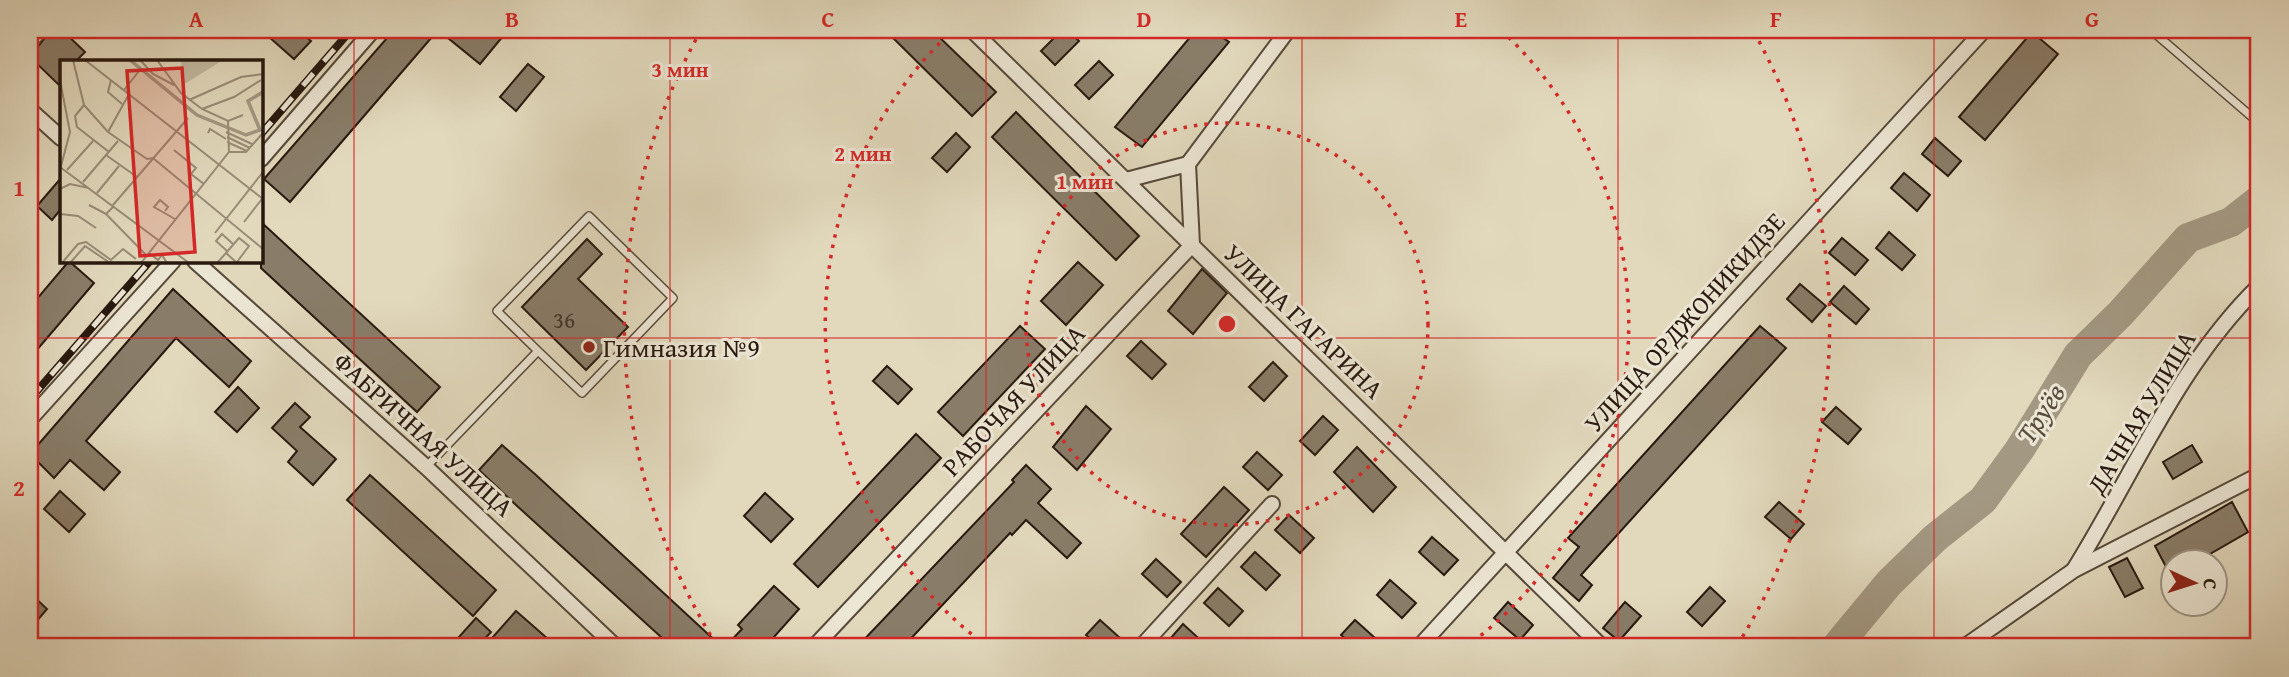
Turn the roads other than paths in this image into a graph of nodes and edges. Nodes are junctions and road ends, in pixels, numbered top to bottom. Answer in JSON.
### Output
{"nodes":[{"id":1,"x":45,"y":30,"type":"edge"},
{"id":2,"x":373,"y":30,"type":"edge"},
{"id":3,"x":972,"y":30,"type":"edge"},
{"id":4,"x":1288,"y":30,"type":"edge"},
{"id":5,"x":1984,"y":30,"type":"edge"},
{"id":6,"x":2151,"y":30,"type":"edge"},
{"id":7,"x":30,"y":47,"type":"edge"},
{"id":8,"x":31,"y":112,"type":"edge"},
{"id":9,"x":2256,"y":114,"type":"edge"},
{"id":10,"x":2259,"y":123,"type":"edge"},
{"id":11,"x":60,"y":137,"type":"edge"},
{"id":12,"x":262,"y":158,"type":"edge"},
{"id":13,"x":1188,"y":164,"type":"junction"},
{"id":14,"x":1126,"y":180,"type":"junction"},
{"id":15,"x":1192,"y":245,"type":"junction"},
{"id":16,"x":172,"y":262,"type":"edge"},
{"id":17,"x":196,"y":262,"type":"edge"},
{"id":18,"x":2259,"y":286,"type":"edge"},
{"id":19,"x":538,"y":351,"type":"junction"},
{"id":20,"x":30,"y":419,"type":"edge"},
{"id":21,"x":426,"y":467,"type":"junction"},
{"id":22,"x":2259,"y":475,"type":"edge"},
{"id":23,"x":1272,"y":504,"type":"dead end"},
{"id":24,"x":1506,"y":554,"type":"junction"},
{"id":25,"x":2074,"y":570,"type":"junction"},
{"id":26,"x":616,"y":647,"type":"edge"},
{"id":27,"x":814,"y":647,"type":"edge"},
{"id":28,"x":1141,"y":647,"type":"edge"},
{"id":29,"x":1419,"y":647,"type":"edge"},
{"id":30,"x":1602,"y":647,"type":"edge"},
{"id":31,"x":1965,"y":647,"type":"edge"}],
"edges":[{"from":1,"to":7,"type":"lane"},
{"from":2,"to":12,"type":"street"},
{"from":3,"to":14,"type":"street","name":"УЛИЦА ГАГАРИНА"},
{"from":4,"to":13,"type":"street"},
{"from":5,"to":24,"type":"street","name":"УЛИЦА ОРДЖОНИКИДЗЕ"},
{"from":6,"to":9,"type":"lane"},
{"from":8,"to":11,"type":"street"},
{"from":9,"to":10,"type":"lane"},
{"from":13,"to":14,"type":"street"},
{"from":13,"to":15,"type":"street"},
{"from":14,"to":15,"type":"street","name":"УЛИЦА ГАГАРИНА"},
{"from":15,"to":24,"type":"street","name":"УЛИЦА ГАГАРИНА"},
{"from":15,"to":27,"type":"street","name":"РАБОЧАЯ УЛИЦА"},
{"from":16,"to":20,"type":"street"},
{"from":17,"to":21,"type":"street","name":"ФАБРИЧНАЯ УЛИЦА"},
{"from":18,"to":25,"type":"street","name":"ДАЧНАЯ УЛИЦА"},
{"from":19,"to":19,"type":"lane"},
{"from":19,"to":21,"type":"lane"},
{"from":21,"to":26,"type":"street","name":"ФАБРИЧНАЯ УЛИЦА"},
{"from":22,"to":25,"type":"street","name":"ДАЧНАЯ УЛИЦА"},
{"from":23,"to":28,"type":"street"},
{"from":24,"to":29,"type":"street","name":"УЛИЦА ОРДЖОНИКИДЗЕ"},
{"from":24,"to":30,"type":"street","name":"УЛИЦА ГАГАРИНА"},
{"from":25,"to":31,"type":"street","name":"ДАЧНАЯ УЛИЦА"}]}
